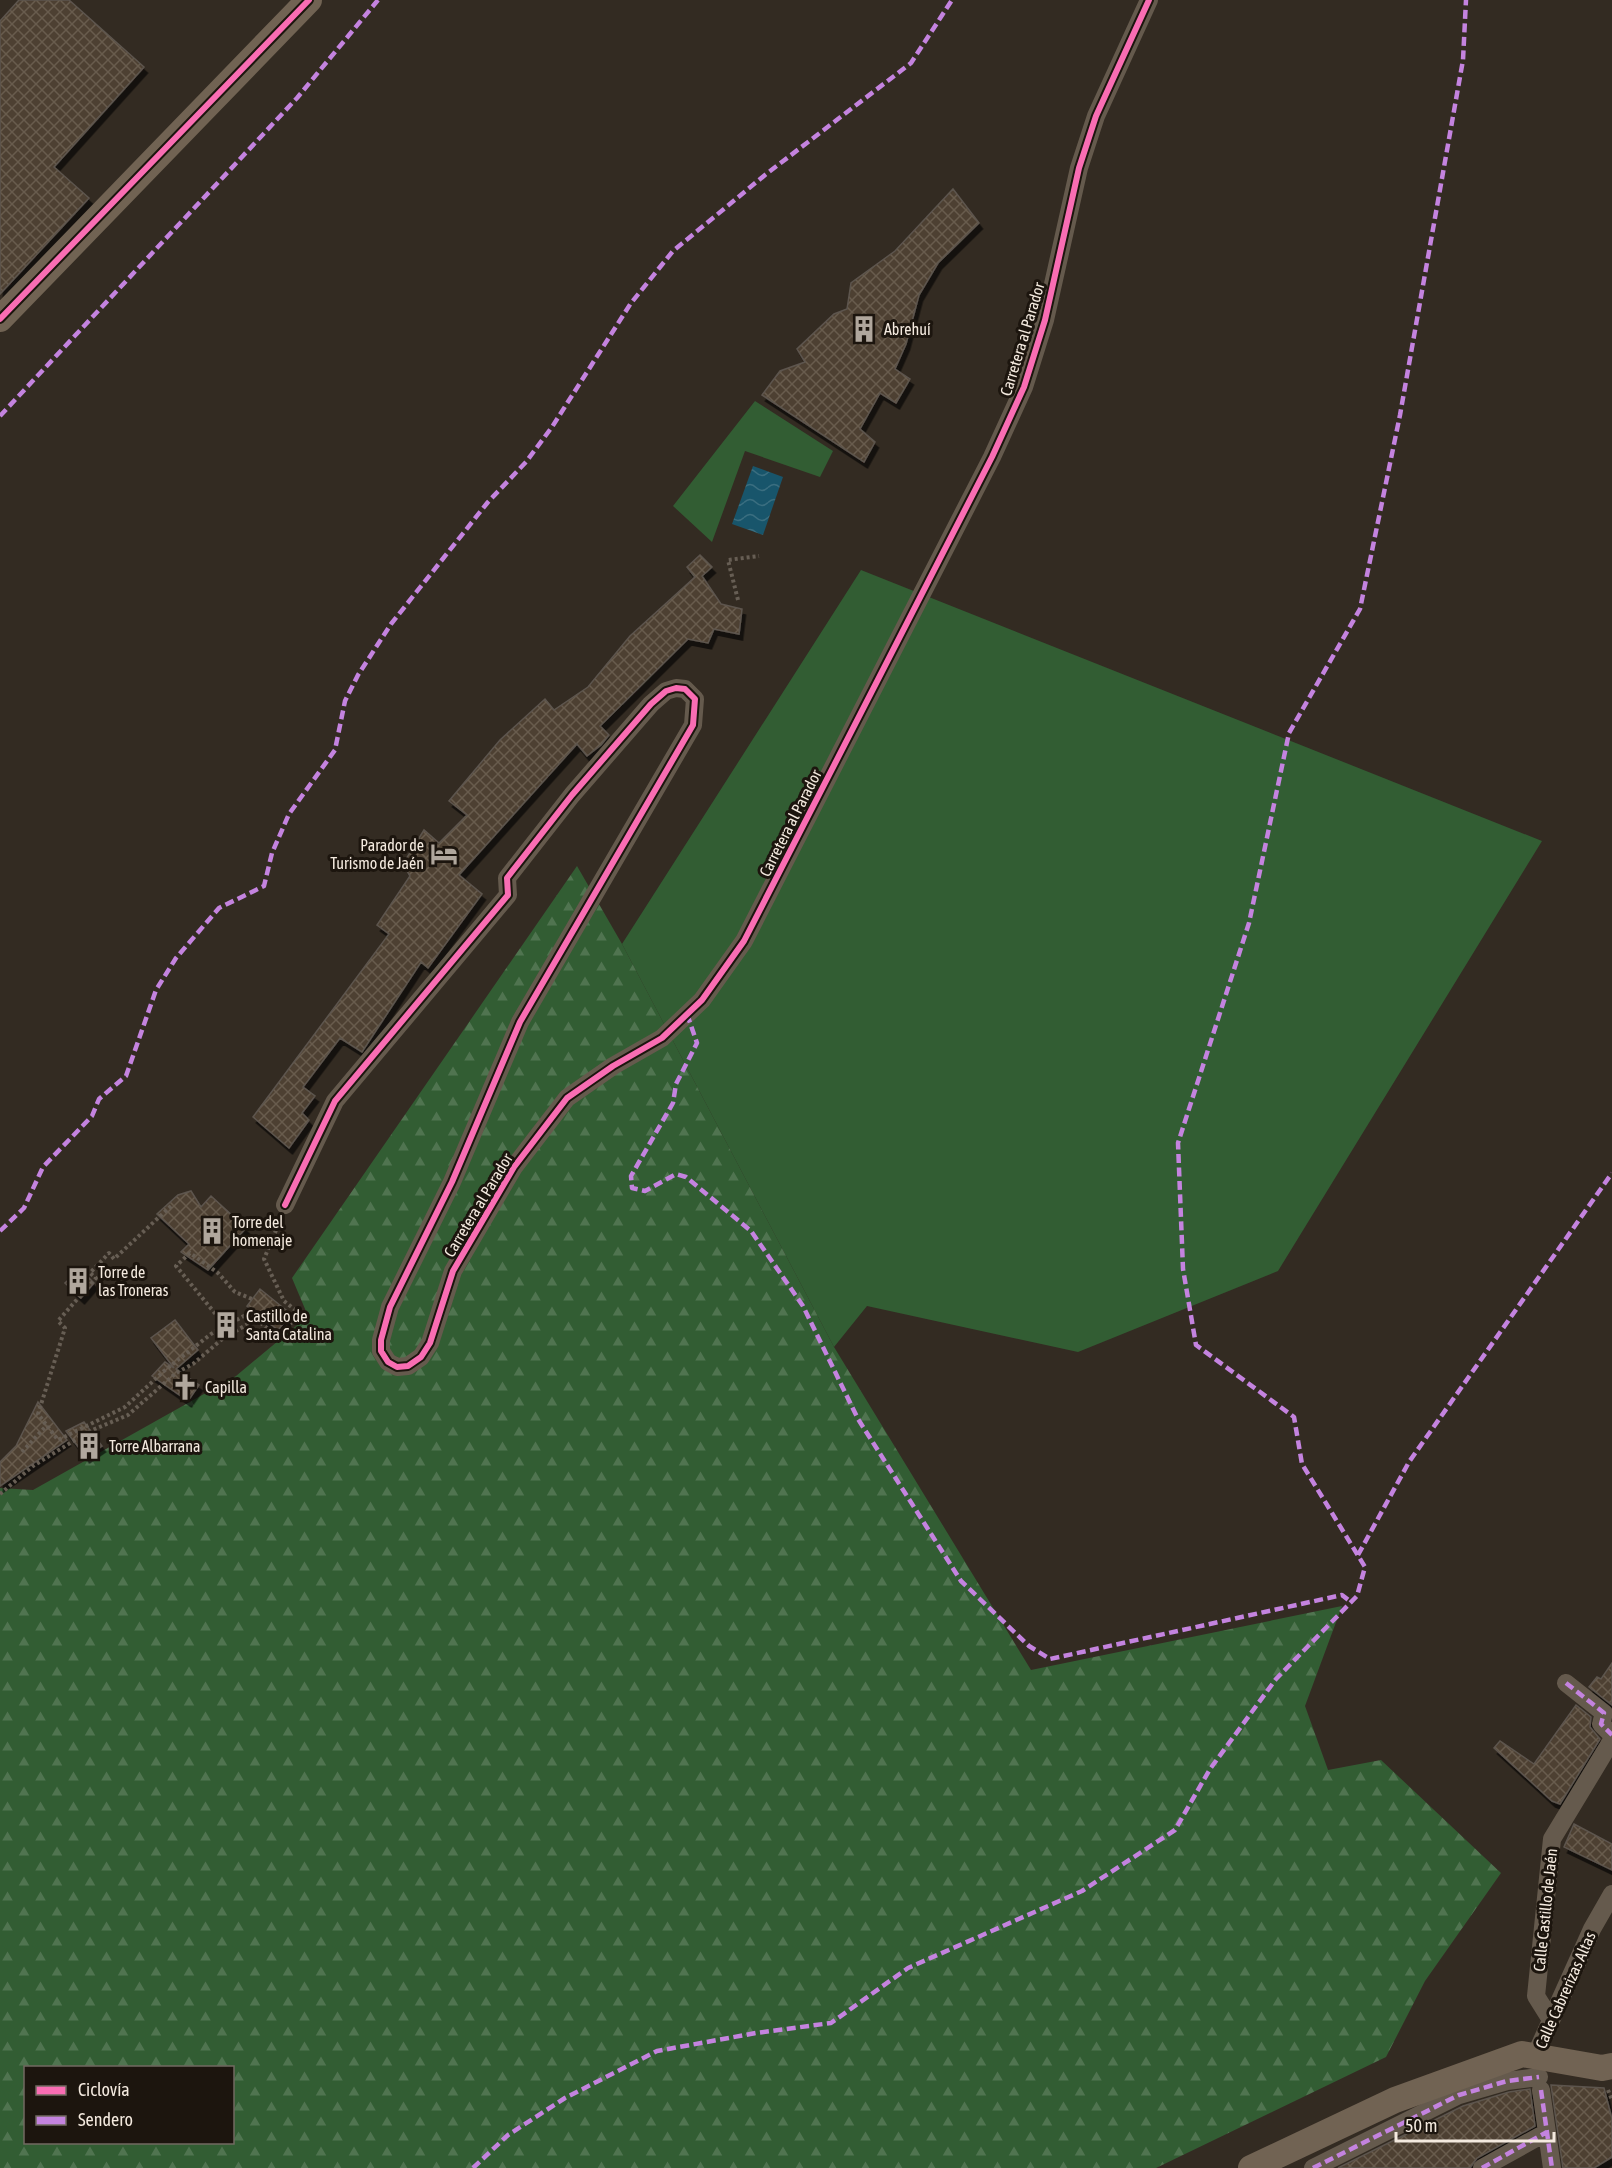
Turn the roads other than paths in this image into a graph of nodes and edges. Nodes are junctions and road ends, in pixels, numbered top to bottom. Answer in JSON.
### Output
{"nodes":[{"id":1,"x":309,"y":0,"type":"edge"},
{"id":2,"x":1149,"y":0,"type":"edge"},
{"id":3,"x":0,"y":320,"type":"edge"},
{"id":4,"x":285,"y":1205,"type":"road end"},
{"id":5,"x":1566,"y":1683,"type":"dead end"},
{"id":6,"x":1608,"y":1708,"type":"edge"},
{"id":7,"x":1612,"y":1735,"type":"edge"},
{"id":8,"x":1612,"y":1740,"type":"edge"},
{"id":9,"x":1612,"y":1894,"type":"edge"},
{"id":10,"x":1551,"y":2020,"type":"junction"},
{"id":11,"x":1612,"y":2066,"type":"edge"},
{"id":12,"x":1538,"y":2074,"type":"junction"},
{"id":13,"x":1547,"y":2132,"type":"junction"},
{"id":14,"x":1251,"y":2168,"type":"edge"},
{"id":15,"x":1313,"y":2168,"type":"edge"},
{"id":16,"x":1482,"y":2168,"type":"edge"},
{"id":17,"x":1552,"y":2168,"type":"edge"}],
"edges":[{"from":1,"to":3,"type":"street"},
{"from":2,"to":4,"type":"street","name":"Carretera al Parador"},
{"from":5,"to":6,"type":"street"},
{"from":6,"to":7,"type":"street"},
{"from":8,"to":10,"type":"street","name":"Calle Castillo de Jaén"},
{"from":9,"to":10,"type":"street","name":"Calle Cabrerizas Altas"},
{"from":10,"to":12,"type":"street","name":"Calle Cabrerizas Altas"},
{"from":11,"to":12,"type":"street"},
{"from":12,"to":13,"type":"street"},
{"from":12,"to":14,"type":"street"},
{"from":12,"to":15,"type":"street"},
{"from":13,"to":16,"type":"street"},
{"from":13,"to":17,"type":"street"}]}
